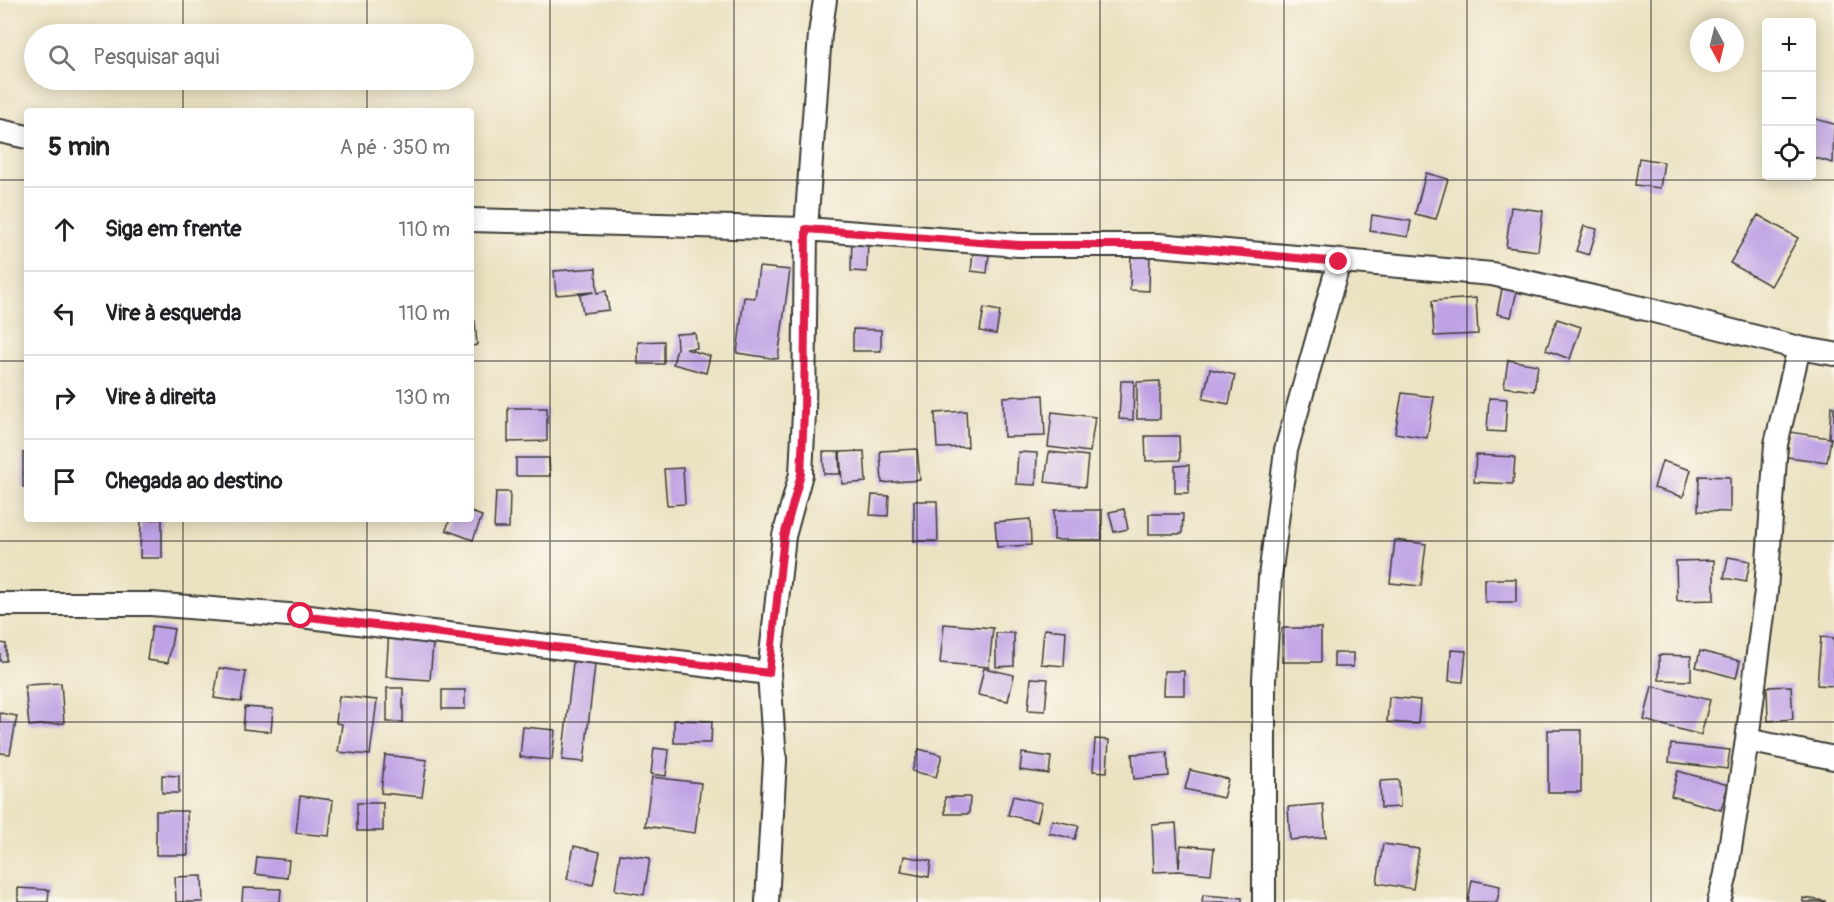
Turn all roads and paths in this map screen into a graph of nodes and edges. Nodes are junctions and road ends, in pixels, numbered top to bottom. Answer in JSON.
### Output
{"nodes":[{"id":1,"x":825,"y":0,"type":"edge"},
{"id":2,"x":0,"y":131,"type":"edge"},
{"id":3,"x":24,"y":136,"type":"edge"},
{"id":4,"x":474,"y":220,"type":"edge"},
{"id":5,"x":806,"y":229,"type":"junction"},
{"id":6,"x":1339,"y":262,"type":"junction"},
{"id":7,"x":1799,"y":348,"type":"junction"},
{"id":8,"x":1834,"y":354,"type":"edge"},
{"id":9,"x":0,"y":604,"type":"edge"},
{"id":10,"x":769,"y":673,"type":"junction"},
{"id":11,"x":1747,"y":740,"type":"junction"},
{"id":12,"x":1834,"y":758,"type":"edge"},
{"id":13,"x":767,"y":902,"type":"edge"},
{"id":14,"x":1264,"y":902,"type":"edge"},
{"id":15,"x":1719,"y":902,"type":"edge"}],
"edges":[{"from":1,"to":5,"type":"street"},
{"from":2,"to":3,"type":"street"},
{"from":4,"to":5,"type":"street"},
{"from":5,"to":6,"type":"street"},
{"from":5,"to":10,"type":"street"},
{"from":6,"to":7,"type":"street"},
{"from":6,"to":14,"type":"street"},
{"from":7,"to":8,"type":"street"},
{"from":7,"to":11,"type":"street"},
{"from":9,"to":10,"type":"street"},
{"from":10,"to":13,"type":"street"},
{"from":11,"to":12,"type":"street"},
{"from":11,"to":15,"type":"street"}]}
